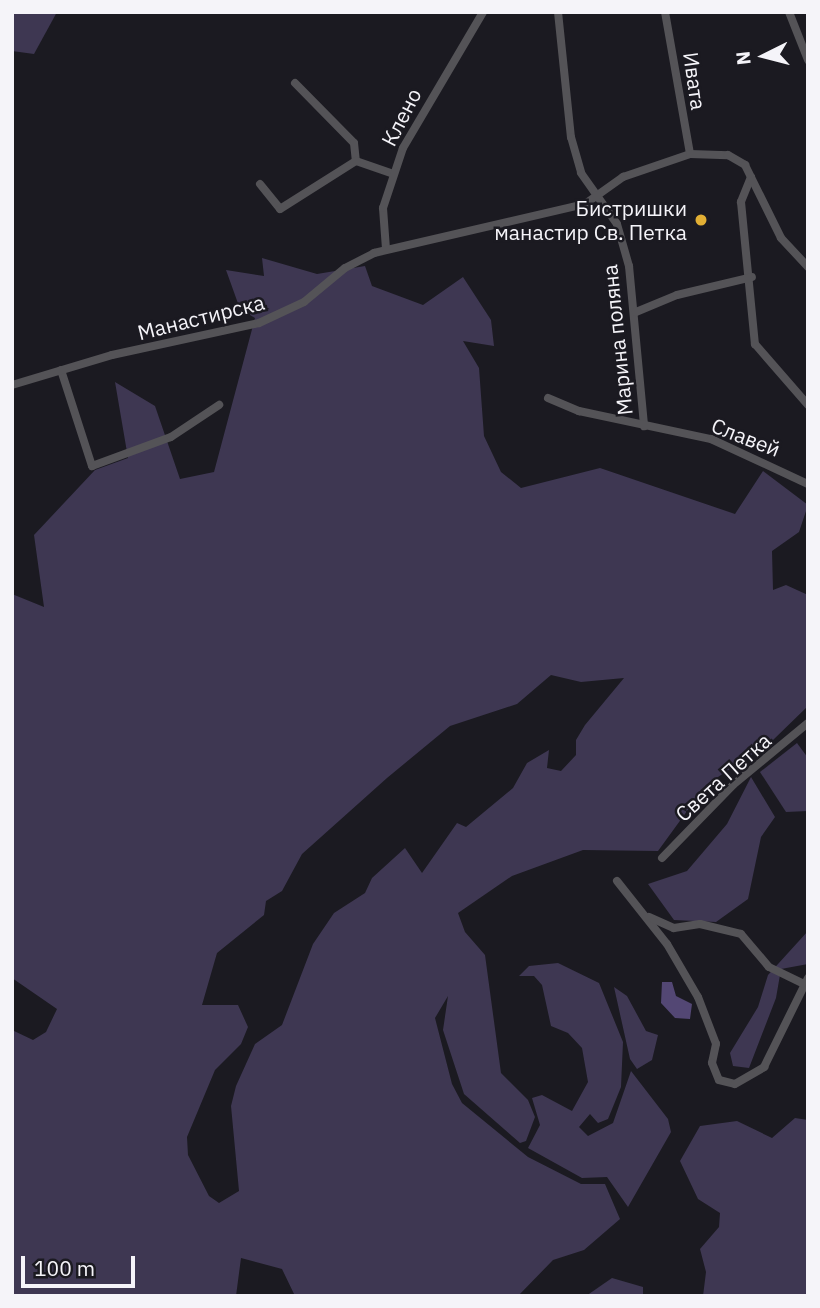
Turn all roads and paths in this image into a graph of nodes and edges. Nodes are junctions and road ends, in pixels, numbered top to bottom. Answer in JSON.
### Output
{"nodes":[{"id":1,"x":483,"y":12,"type":"edge"},
{"id":2,"x":558,"y":12,"type":"edge"},
{"id":3,"x":665,"y":12,"type":"edge"},
{"id":4,"x":789,"y":12,"type":"edge"},
{"id":5,"x":808,"y":60,"type":"edge"},
{"id":6,"x":295,"y":83,"type":"dead end"},
{"id":7,"x":690,"y":154,"type":"junction"},
{"id":8,"x":356,"y":161,"type":"junction"},
{"id":9,"x":393,"y":174,"type":"junction"},
{"id":10,"x":751,"y":177,"type":"junction"},
{"id":11,"x":260,"y":184,"type":"dead end"},
{"id":12,"x":598,"y":196,"type":"junction"},
{"id":13,"x":386,"y":249,"type":"junction"},
{"id":14,"x":808,"y":267,"type":"edge"},
{"id":15,"x":752,"y":278,"type":"junction"},
{"id":16,"x":636,"y":312,"type":"junction"},
{"id":17,"x":61,"y":370,"type":"junction"},
{"id":18,"x":12,"y":385,"type":"edge"},
{"id":19,"x":548,"y":398,"type":"dead end"},
{"id":20,"x":219,"y":405,"type":"dead end"},
{"id":21,"x":808,"y":405,"type":"edge"},
{"id":22,"x":644,"y":426,"type":"junction"},
{"id":23,"x":808,"y":484,"type":"edge"},
{"id":24,"x":808,"y":723,"type":"edge"},
{"id":25,"x":662,"y":858,"type":"dead end"},
{"id":26,"x":617,"y":881,"type":"dead end"},
{"id":27,"x":646,"y":916,"type":"junction"},
{"id":28,"x":805,"y":981,"type":"edge"}],
"edges":[{"from":1,"to":9,"type":"street","name":"Клено"},
{"from":2,"to":12,"type":"street","name":"Марина поляна"},
{"from":3,"to":7,"type":"street","name":"Ивата"},
{"from":4,"to":5,"type":"street"},
{"from":6,"to":8,"type":"street"},
{"from":7,"to":10,"type":"street","name":"Манастирска"},
{"from":7,"to":12,"type":"street","name":"Манастирска"},
{"from":8,"to":9,"type":"street"},
{"from":8,"to":11,"type":"street"},
{"from":9,"to":13,"type":"street","name":"Клено"},
{"from":10,"to":14,"type":"street","name":"Манастирска"},
{"from":10,"to":15,"type":"street"},
{"from":12,"to":13,"type":"street","name":"Манастирска"},
{"from":12,"to":16,"type":"street","name":"Марина поляна"},
{"from":13,"to":17,"type":"street","name":"Манастирска"},
{"from":15,"to":16,"type":"street"},
{"from":15,"to":21,"type":"street"},
{"from":16,"to":22,"type":"street","name":"Марина поляна"},
{"from":17,"to":18,"type":"street","name":"Манастирска"},
{"from":17,"to":20,"type":"street"},
{"from":19,"to":22,"type":"street","name":"Славей"},
{"from":22,"to":23,"type":"street","name":"Славей"},
{"from":24,"to":25,"type":"street","name":"Света Петка"},
{"from":26,"to":27,"type":"street"},
{"from":27,"to":28,"type":"street"},
{"from":27,"to":28,"type":"street"}]}
